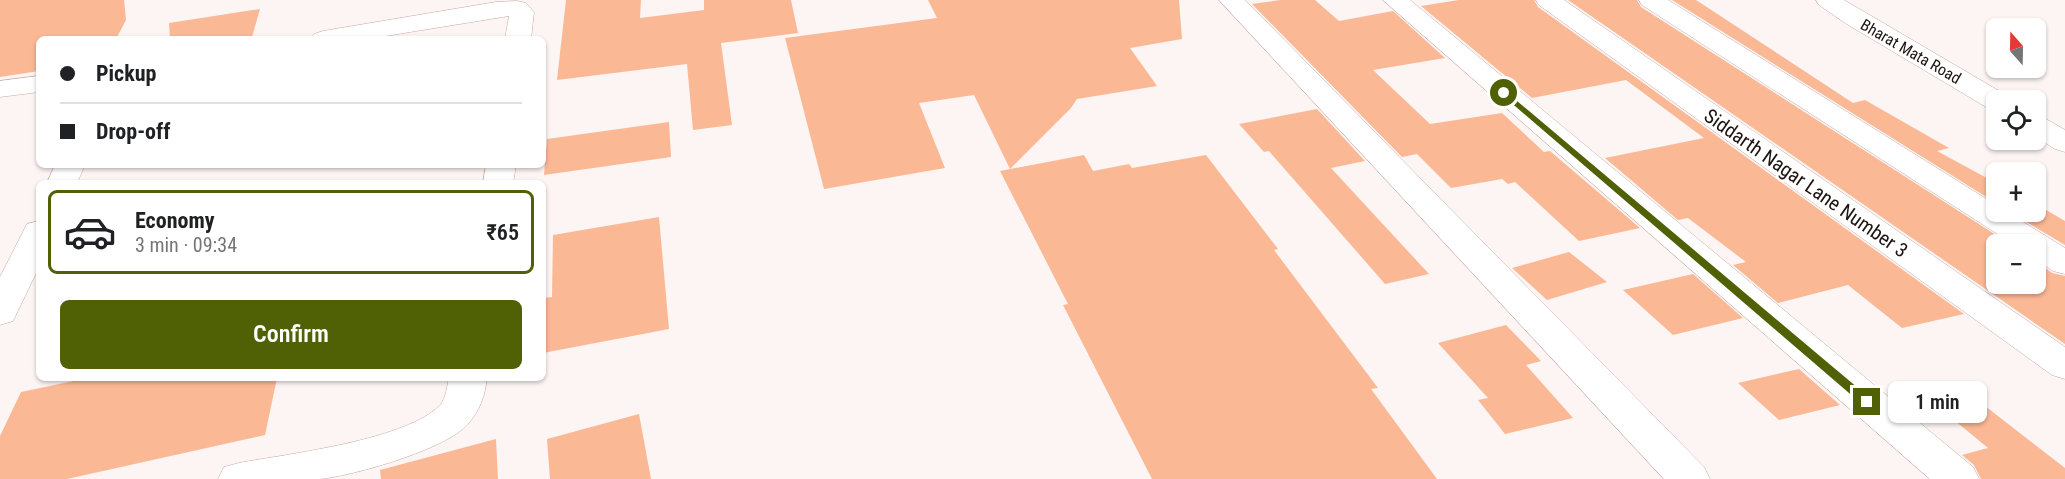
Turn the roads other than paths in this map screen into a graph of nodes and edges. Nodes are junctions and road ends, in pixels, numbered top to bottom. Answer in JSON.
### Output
{"nodes":[{"id":1,"x":1231,"y":0,"type":"edge"},
{"id":2,"x":1395,"y":0,"type":"edge"},
{"id":3,"x":1548,"y":0,"type":"edge"},
{"id":4,"x":1651,"y":0,"type":"edge"},
{"id":5,"x":1828,"y":0,"type":"edge"},
{"id":6,"x":340,"y":36,"type":"edge"},
{"id":7,"x":519,"y":36,"type":"edge"},
{"id":8,"x":36,"y":84,"type":"edge"},
{"id":9,"x":0,"y":89,"type":"edge"},
{"id":10,"x":1986,"y":95,"type":"edge"},
{"id":11,"x":2046,"y":131,"type":"edge"},
{"id":12,"x":2065,"y":143,"type":"edge"},
{"id":13,"x":36,"y":237,"type":"edge"},
{"id":14,"x":2065,"y":262,"type":"edge"},
{"id":15,"x":0,"y":313,"type":"edge"},
{"id":16,"x":2065,"y":366,"type":"edge"},
{"id":17,"x":468,"y":381,"type":"edge"},
{"id":18,"x":239,"y":479,"type":"edge"},
{"id":19,"x":1689,"y":479,"type":"edge"},
{"id":20,"x":1958,"y":479,"type":"edge"}],
"edges":[{"from":1,"to":19,"type":"street"},
{"from":2,"to":20,"type":"street"},
{"from":3,"to":16,"type":"street","name":"Siddarth Nagar Lane Number 3"},
{"from":4,"to":14,"type":"street"},
{"from":5,"to":10,"type":"street","name":"Bharat Mata Road"},
{"from":6,"to":7,"type":"street"},
{"from":8,"to":9,"type":"street"},
{"from":11,"to":12,"type":"street"},
{"from":13,"to":15,"type":"street"},
{"from":17,"to":18,"type":"street"}]}
